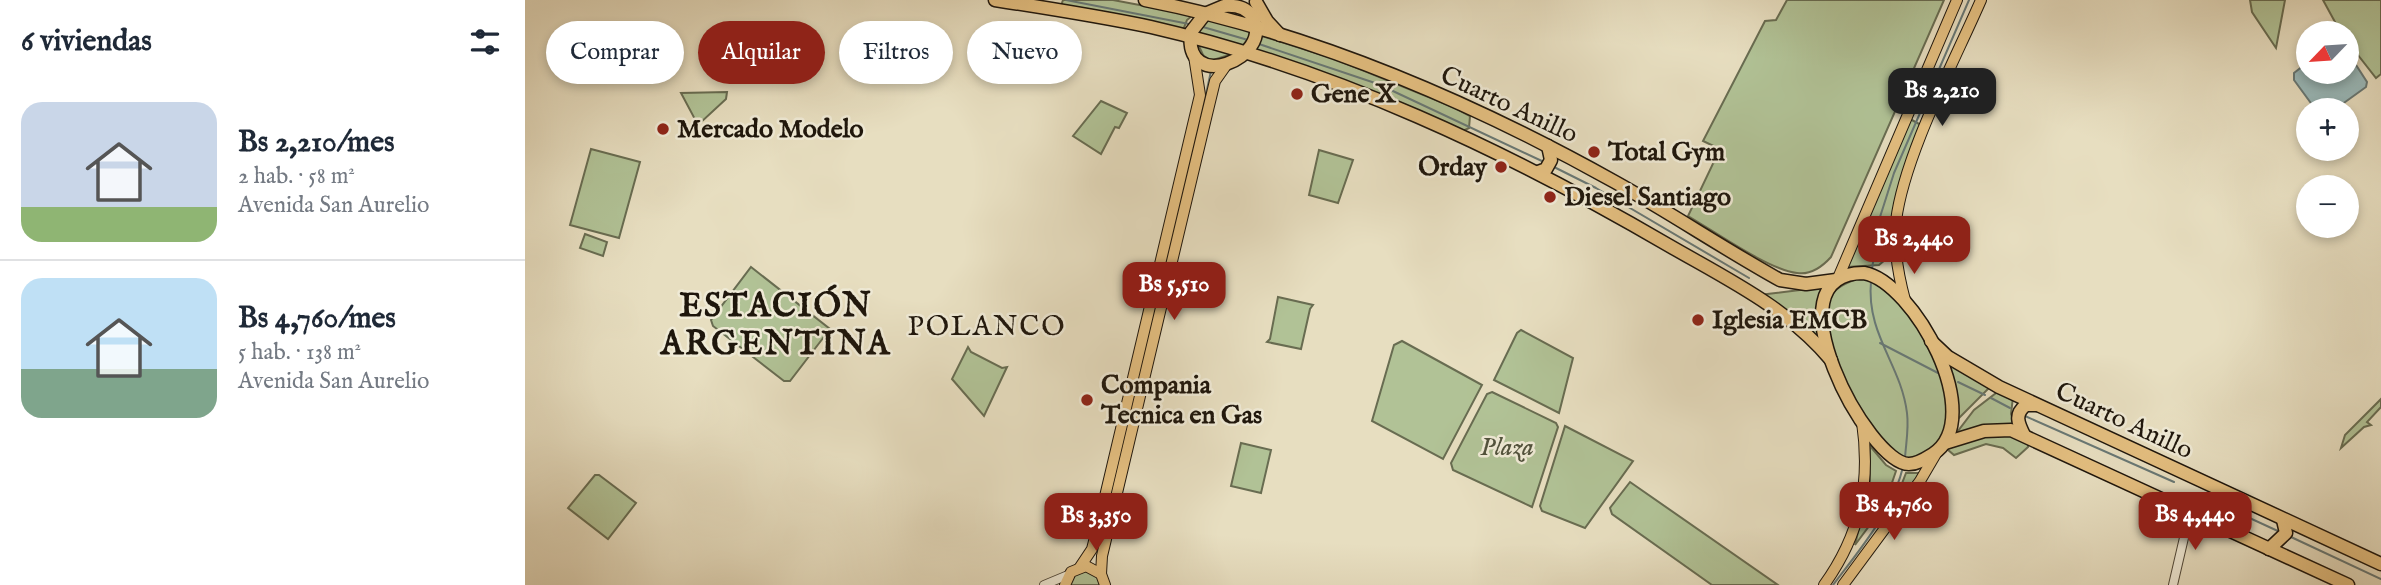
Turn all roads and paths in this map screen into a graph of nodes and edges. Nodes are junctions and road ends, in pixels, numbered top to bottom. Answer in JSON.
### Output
{"nodes":[{"id":1,"x":999,"y":0,"type":"edge"},
{"id":2,"x":1145,"y":0,"type":"edge"},
{"id":3,"x":1957,"y":0,"type":"edge"},
{"id":4,"x":1981,"y":0,"type":"edge"},
{"id":5,"x":1256,"y":1,"type":"edge"},
{"id":6,"x":1053,"y":4,"type":"edge"},
{"id":7,"x":1212,"y":8,"type":"edge"},
{"id":8,"x":1255,"y":24,"type":"junction"},
{"id":9,"x":1170,"y":33,"type":"junction"},
{"id":10,"x":1283,"y":37,"type":"junction"},
{"id":11,"x":1191,"y":43,"type":"junction"},
{"id":12,"x":1243,"y":54,"type":"junction"},
{"id":13,"x":1227,"y":64,"type":"junction"},
{"id":14,"x":1197,"y":67,"type":"junction"},
{"id":15,"x":1187,"y":148,"type":"junction"},
{"id":16,"x":1198,"y":152,"type":"junction"},
{"id":17,"x":1551,"y":163,"type":"junction"},
{"id":18,"x":1837,"y":279,"type":"junction"},
{"id":19,"x":1905,"y":301,"type":"junction"},
{"id":20,"x":1931,"y":341,"type":"junction"},
{"id":21,"x":1831,"y":360,"type":"junction"},
{"id":22,"x":2036,"y":405,"type":"junction"},
{"id":23,"x":1862,"y":422,"type":"junction"},
{"id":24,"x":2024,"y":435,"type":"junction"},
{"id":25,"x":1941,"y":447,"type":"junction"},
{"id":26,"x":2190,"y":512,"type":"junction"},
{"id":27,"x":2283,"y":520,"type":"junction"},
{"id":28,"x":1098,"y":526,"type":"junction"},
{"id":29,"x":2269,"y":549,"type":"junction"},
{"id":30,"x":1102,"y":556,"type":"junction"},
{"id":31,"x":2381,"y":564,"type":"edge"},
{"id":32,"x":1080,"y":567,"type":"junction"},
{"id":33,"x":1103,"y":579,"type":"edge"},
{"id":34,"x":1066,"y":580,"type":"edge"},
{"id":35,"x":1044,"y":585,"type":"edge"},
{"id":36,"x":1115,"y":585,"type":"edge"},
{"id":37,"x":1824,"y":585,"type":"edge"},
{"id":38,"x":1843,"y":585,"type":"edge"},
{"id":39,"x":2173,"y":585,"type":"edge"},
{"id":40,"x":2348,"y":585,"type":"edge"}],
"edges":[{"from":1,"to":6,"type":"highway","name":"Cuarto Anillo"},
{"from":2,"to":7,"type":"highway","name":"Cuarto Anillo"},
{"from":3,"to":18,"type":"main road"},
{"from":4,"to":19,"type":"main road"},
{"from":5,"to":8,"type":"main road"},
{"from":5,"to":10,"type":"highway"},
{"from":6,"to":9,"type":"highway","name":"Cuarto Anillo"},
{"from":7,"to":8,"type":"highway","name":"Cuarto Anillo"},
{"from":7,"to":11,"type":"highway"},
{"from":8,"to":10,"type":"highway","name":"Cuarto Anillo"},
{"from":8,"to":12,"type":"highway"},
{"from":9,"to":11,"type":"highway","name":"Cuarto Anillo"},
{"from":9,"to":14,"type":"highway"},
{"from":10,"to":17,"type":"highway","name":"Cuarto Anillo"},
{"from":11,"to":12,"type":"highway","name":"Cuarto Anillo"},
{"from":11,"to":13,"type":"highway"},
{"from":11,"to":14,"type":"main road"},
{"from":12,"to":13,"type":"highway"},
{"from":12,"to":17,"type":"highway","name":"Cuarto Anillo"},
{"from":13,"to":16,"type":"main road"},
{"from":14,"to":15,"type":"main road"},
{"from":15,"to":16,"type":"main road"},
{"from":15,"to":28,"type":"main road"},
{"from":16,"to":30,"type":"main road"},
{"from":17,"to":18,"type":"highway","name":"Cuarto Anillo"},
{"from":17,"to":21,"type":"highway","name":"Cuarto Anillo"},
{"from":18,"to":19,"type":"highway","name":"Cuarto Anillo"},
{"from":18,"to":21,"type":"highway"},
{"from":19,"to":20,"type":"highway"},
{"from":20,"to":22,"type":"highway","name":"Cuarto Anillo"},
{"from":20,"to":25,"type":"highway"},
{"from":21,"to":23,"type":"highway"},
{"from":22,"to":24,"type":"highway"},
{"from":22,"to":27,"type":"highway","name":"Cuarto Anillo"},
{"from":23,"to":25,"type":"highway","name":"Cuarto Anillo"},
{"from":23,"to":37,"type":"main road"},
{"from":24,"to":25,"type":"highway","name":"Cuarto Anillo"},
{"from":24,"to":26,"type":"highway","name":"Cuarto Anillo"},
{"from":25,"to":38,"type":"main road"},
{"from":26,"to":29,"type":"highway","name":"Cuarto Anillo"},
{"from":26,"to":39,"type":"street"},
{"from":27,"to":29,"type":"highway"},
{"from":27,"to":31,"type":"highway","name":"Cuarto Anillo"},
{"from":28,"to":30,"type":"main road"},
{"from":28,"to":32,"type":"main road"},
{"from":29,"to":40,"type":"highway","name":"Cuarto Anillo"},
{"from":30,"to":33,"type":"main road"},
{"from":32,"to":33,"type":"main road"},
{"from":32,"to":34,"type":"main road"},
{"from":33,"to":36,"type":"street"},
{"from":34,"to":35,"type":"street"}]}
